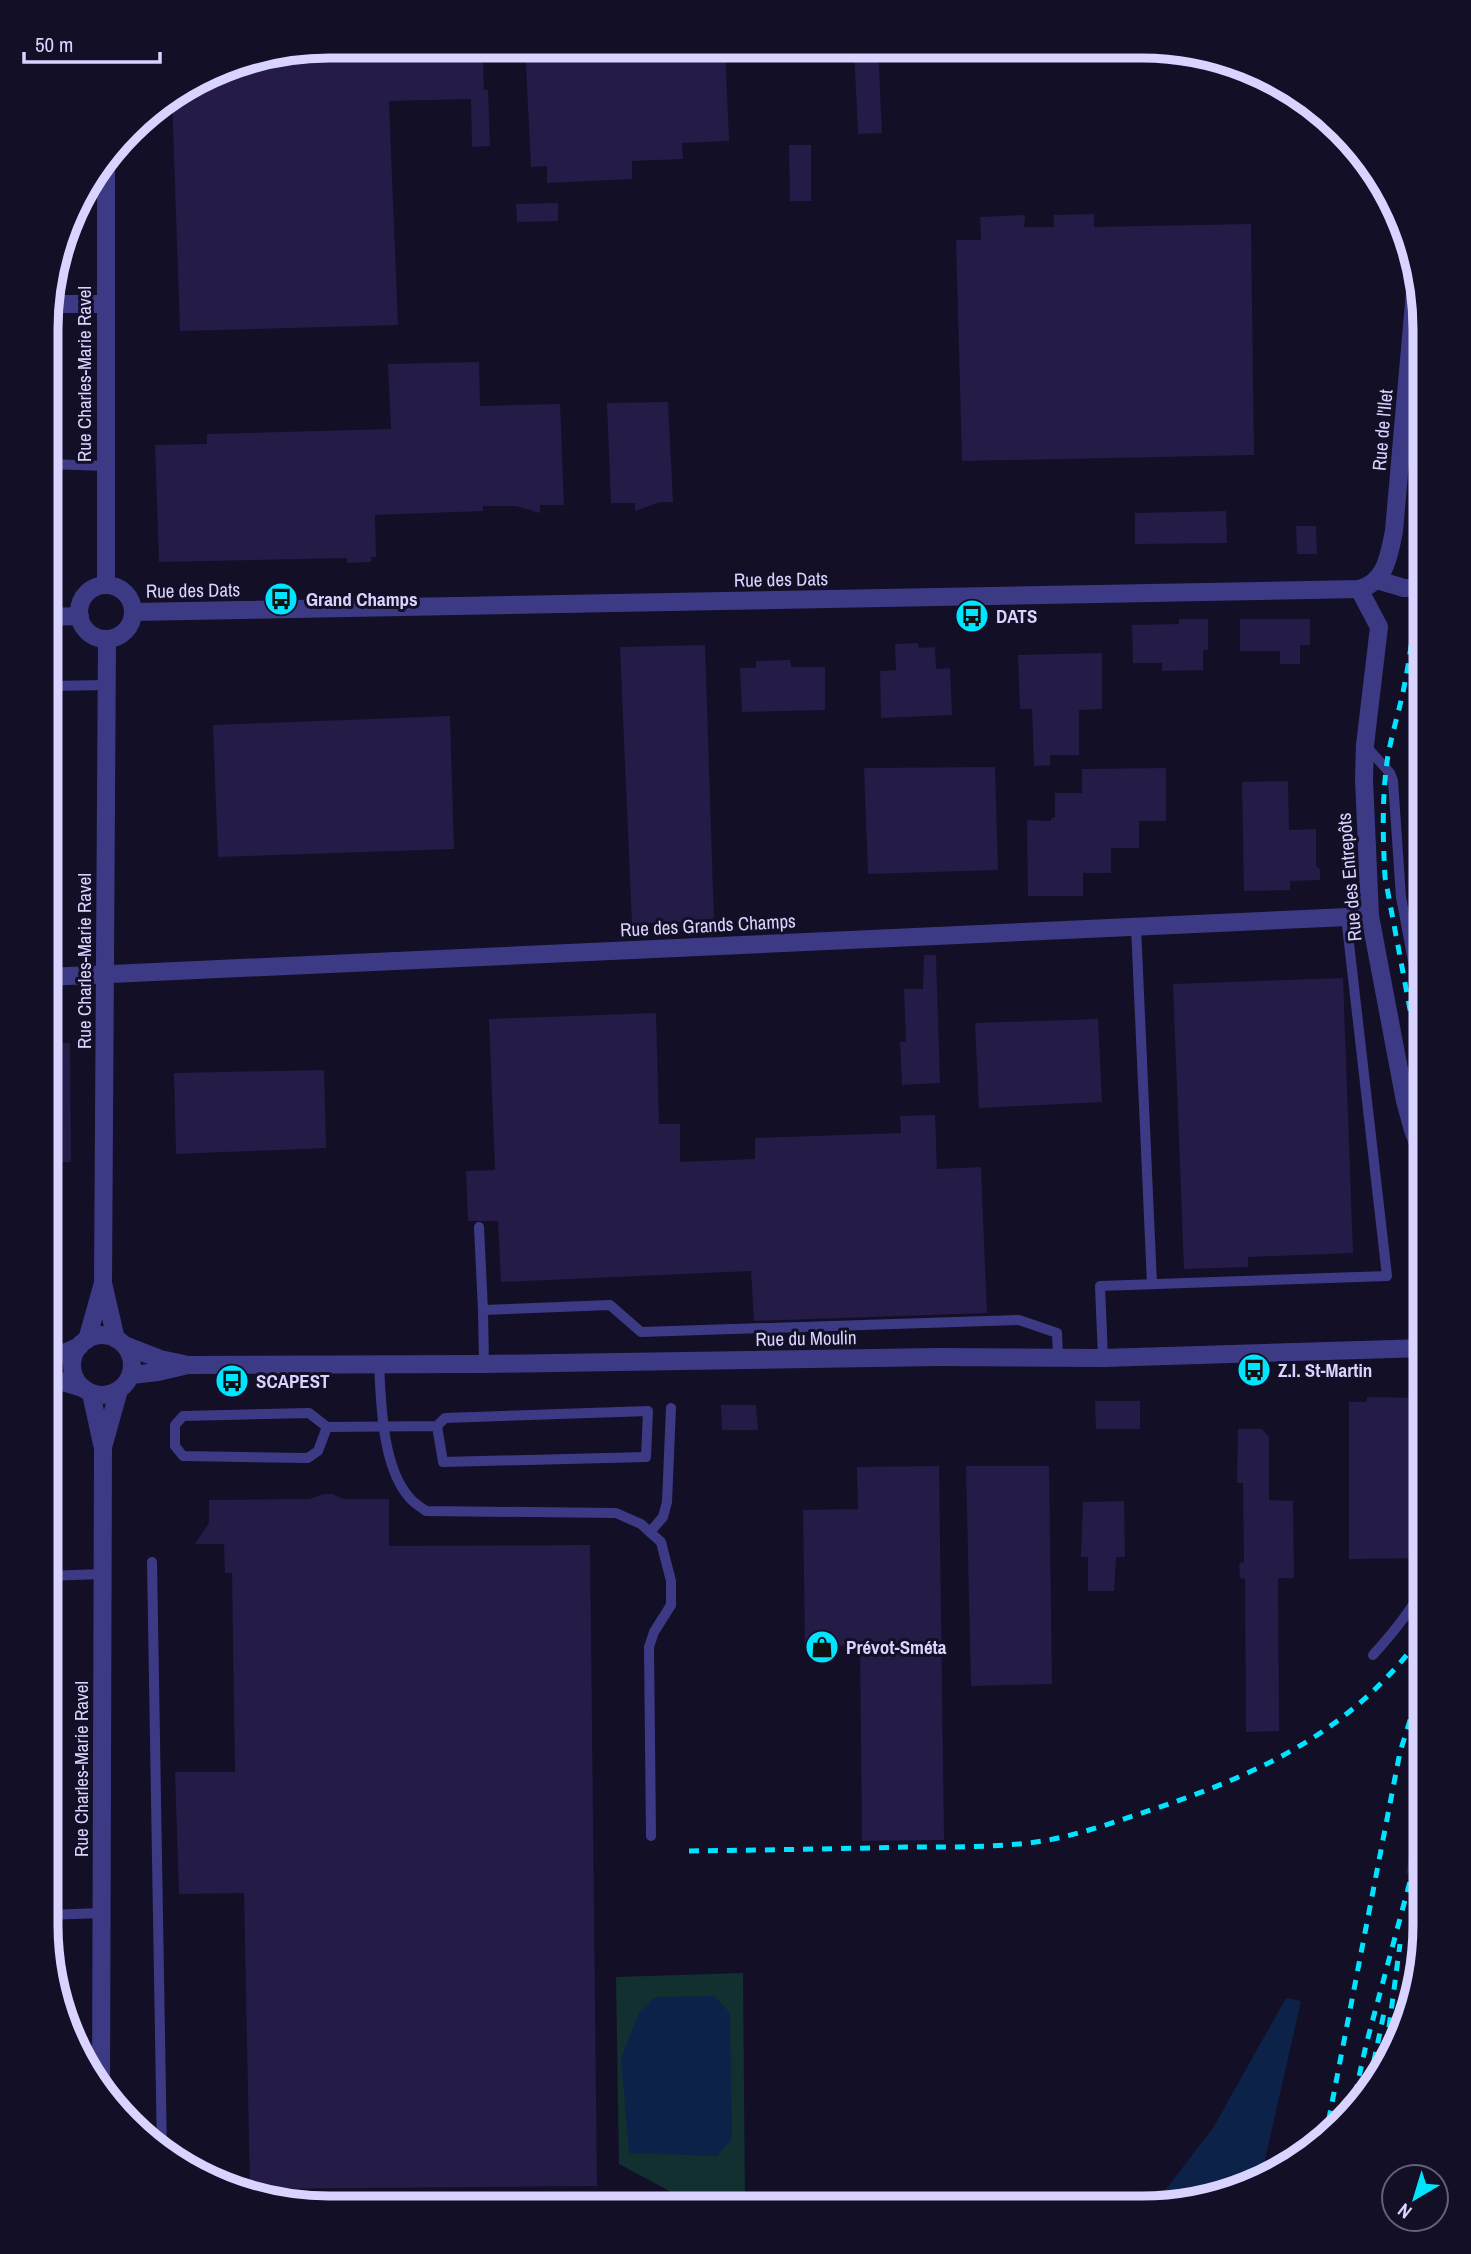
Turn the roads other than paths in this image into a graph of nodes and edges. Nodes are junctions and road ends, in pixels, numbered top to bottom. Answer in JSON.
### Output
{"nodes":[{"id":1,"x":106,"y":174,"type":"edge"},
{"id":2,"x":59,"y":304,"type":"edge"},
{"id":3,"x":105,"y":304,"type":"junction"},
{"id":4,"x":1413,"y":314,"type":"edge"},
{"id":5,"x":58,"y":464,"type":"edge"},
{"id":6,"x":106,"y":466,"type":"junction"},
{"id":7,"x":1377,"y":580,"type":"junction"},
{"id":8,"x":106,"y":585,"type":"junction"},
{"id":9,"x":1413,"y":588,"type":"edge"},
{"id":10,"x":1359,"y":589,"type":"junction"},
{"id":11,"x":133,"y":612,"type":"junction"},
{"id":12,"x":80,"y":616,"type":"junction"},
{"id":13,"x":58,"y":617,"type":"edge"},
{"id":14,"x":107,"y":639,"type":"junction"},
{"id":15,"x":107,"y":685,"type":"junction"},
{"id":16,"x":58,"y":686,"type":"edge"},
{"id":17,"x":1365,"y":745,"type":"junction"},
{"id":18,"x":1370,"y":916,"type":"junction"},
{"id":19,"x":1346,"y":917,"type":"junction"},
{"id":20,"x":1136,"y":927,"type":"junction"},
{"id":21,"x":1413,"y":961,"type":"edge"},
{"id":22,"x":105,"y":974,"type":"junction"},
{"id":23,"x":58,"y":976,"type":"edge"},
{"id":24,"x":1413,"y":1130,"type":"edge"},
{"id":25,"x":479,"y":1227,"type":"dead end"},
{"id":26,"x":103,"y":1283,"type":"junction"},
{"id":27,"x":1152,"y":1284,"type":"junction"},
{"id":28,"x":483,"y":1310,"type":"junction"},
{"id":29,"x":120,"y":1342,"type":"junction"},
{"id":30,"x":83,"y":1343,"type":"junction"},
{"id":31,"x":1413,"y":1348,"type":"edge"},
{"id":32,"x":58,"y":1355,"type":"edge"},
{"id":33,"x":1058,"y":1358,"type":"junction"},
{"id":34,"x":1103,"y":1358,"type":"junction"},
{"id":35,"x":379,"y":1364,"type":"junction"},
{"id":36,"x":484,"y":1364,"type":"junction"},
{"id":37,"x":188,"y":1365,"type":"junction"},
{"id":38,"x":131,"y":1376,"type":"junction"},
{"id":39,"x":58,"y":1381,"type":"edge"},
{"id":40,"x":87,"y":1390,"type":"junction"},
{"id":41,"x":119,"y":1390,"type":"junction"},
{"id":42,"x":671,"y":1408,"type":"dead end"},
{"id":43,"x":383,"y":1426,"type":"junction"},
{"id":44,"x":437,"y":1426,"type":"junction"},
{"id":45,"x":327,"y":1427,"type":"junction"},
{"id":46,"x":103,"y":1447,"type":"junction"},
{"id":47,"x":650,"y":1532,"type":"junction"},
{"id":48,"x":152,"y":1562,"type":"dead end"},
{"id":49,"x":102,"y":1574,"type":"junction"},
{"id":50,"x":58,"y":1576,"type":"edge"},
{"id":51,"x":1413,"y":1607,"type":"edge"},
{"id":52,"x":1373,"y":1655,"type":"dead end"},
{"id":53,"x":651,"y":1836,"type":"dead end"},
{"id":54,"x":101,"y":1913,"type":"junction"},
{"id":55,"x":58,"y":1915,"type":"edge"},
{"id":56,"x":101,"y":2073,"type":"edge"},
{"id":57,"x":162,"y":2138,"type":"edge"}],
"edges":[{"from":1,"to":3,"type":"street","name":"Rue Charles-Marie Ravel"},
{"from":2,"to":3,"type":"street"},
{"from":3,"to":6,"type":"street","name":"Rue Charles-Marie Ravel"},
{"from":4,"to":7,"type":"street","name":"Rue de l'Ilet"},
{"from":5,"to":6,"type":"lane"},
{"from":6,"to":8,"type":"street","name":"Rue Charles-Marie Ravel"},
{"from":7,"to":9,"type":"street"},
{"from":7,"to":10,"type":"street","name":"Rue des Dats"},
{"from":8,"to":11,"type":"street"},
{"from":8,"to":12,"type":"street"},
{"from":10,"to":11,"type":"street","name":"Rue des Dats"},
{"from":10,"to":17,"type":"street","name":"Rue des Entrepôts"},
{"from":11,"to":14,"type":"street"},
{"from":12,"to":13,"type":"street"},
{"from":12,"to":14,"type":"street"},
{"from":14,"to":15,"type":"street","name":"Rue Charles-Marie Ravel"},
{"from":15,"to":16,"type":"lane"},
{"from":15,"to":22,"type":"street","name":"Rue Charles-Marie Ravel"},
{"from":17,"to":18,"type":"street","name":"Rue des Entrepôts"},
{"from":17,"to":21,"type":"lane"},
{"from":18,"to":19,"type":"street","name":"Rue des Grands Champs"},
{"from":18,"to":24,"type":"street","name":"Rue des Entrepôts"},
{"from":19,"to":20,"type":"street","name":"Rue des Grands Champs"},
{"from":19,"to":27,"type":"lane"},
{"from":20,"to":22,"type":"street","name":"Rue des Grands Champs"},
{"from":20,"to":27,"type":"lane"},
{"from":22,"to":23,"type":"street","name":"Rue des Grands Champs"},
{"from":22,"to":26,"type":"street","name":"Rue Charles-Marie Ravel"},
{"from":25,"to":28,"type":"lane"},
{"from":26,"to":29,"type":"street","name":"Rue Charles-Marie Ravel"},
{"from":26,"to":30,"type":"street","name":"Rue Charles-Marie Ravel"},
{"from":27,"to":34,"type":"lane"},
{"from":28,"to":33,"type":"lane"},
{"from":28,"to":36,"type":"lane"},
{"from":29,"to":30,"type":"street"},
{"from":29,"to":37,"type":"street","name":"Rue du Moulin"},
{"from":29,"to":38,"type":"street"},
{"from":30,"to":32,"type":"street"},
{"from":30,"to":40,"type":"street"},
{"from":31,"to":34,"type":"street","name":"Rue du Moulin"},
{"from":33,"to":34,"type":"street","name":"Rue du Moulin"},
{"from":33,"to":36,"type":"street","name":"Rue du Moulin"},
{"from":35,"to":36,"type":"street","name":"Rue du Moulin"},
{"from":35,"to":37,"type":"street","name":"Rue du Moulin"},
{"from":35,"to":43,"type":"lane"},
{"from":37,"to":38,"type":"street","name":"Rue du Moulin"},
{"from":38,"to":41,"type":"street"},
{"from":39,"to":40,"type":"street"},
{"from":40,"to":41,"type":"street"},
{"from":40,"to":46,"type":"street","name":"Rue Charles-Marie Ravel"},
{"from":41,"to":46,"type":"street","name":"Rue Charles-Marie Ravel"},
{"from":42,"to":47,"type":"lane"},
{"from":43,"to":44,"type":"lane"},
{"from":43,"to":45,"type":"lane"},
{"from":43,"to":47,"type":"lane"},
{"from":44,"to":44,"type":"lane"},
{"from":45,"to":45,"type":"lane"},
{"from":46,"to":49,"type":"street","name":"Rue Charles-Marie Ravel"},
{"from":47,"to":53,"type":"lane"},
{"from":48,"to":57,"type":"lane"},
{"from":49,"to":50,"type":"lane"},
{"from":49,"to":54,"type":"street","name":"Rue Charles-Marie Ravel"},
{"from":51,"to":52,"type":"lane"},
{"from":54,"to":55,"type":"lane"},
{"from":54,"to":56,"type":"street","name":"Rue Charles-Marie Ravel"}]}
